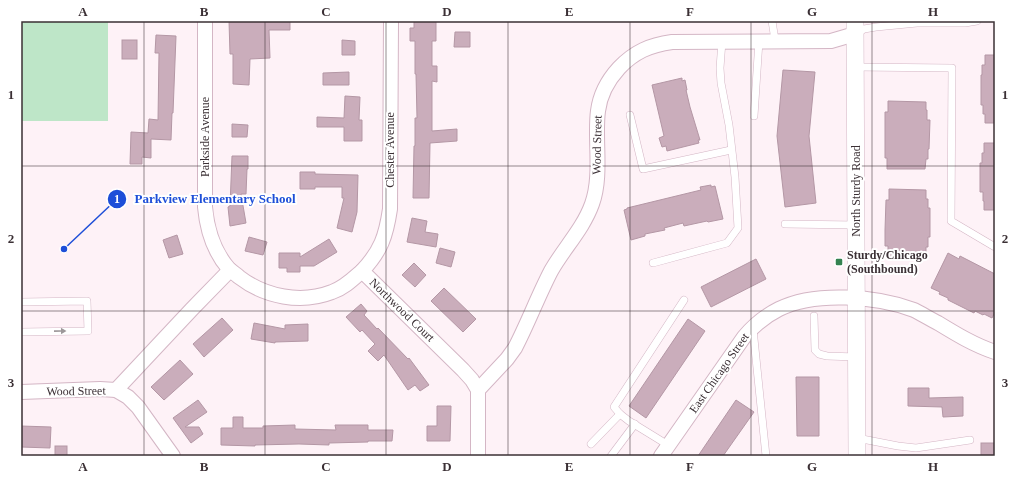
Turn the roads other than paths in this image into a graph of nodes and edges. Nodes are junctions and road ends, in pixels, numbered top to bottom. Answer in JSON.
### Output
{"nodes":[{"id":1,"x":205,"y":21,"type":"edge"},
{"id":2,"x":391,"y":21,"type":"edge"},
{"id":3,"x":772,"y":21,"type":"edge"},
{"id":4,"x":977,"y":21,"type":"edge"},
{"id":5,"x":855,"y":27,"type":"edge"},
{"id":6,"x":775,"y":40,"type":"junction"},
{"id":7,"x":722,"y":41,"type":"junction"},
{"id":8,"x":759,"y":41,"type":"junction"},
{"id":9,"x":856,"y":67,"type":"junction"},
{"id":10,"x":630,"y":115,"type":"dead end"},
{"id":11,"x":754,"y":116,"type":"dead end"},
{"id":12,"x":731,"y":150,"type":"junction"},
{"id":13,"x":785,"y":224,"type":"dead end"},
{"id":14,"x":856,"y":225,"type":"junction"},
{"id":15,"x":995,"y":247,"type":"edge"},
{"id":16,"x":653,"y":263,"type":"dead end"},
{"id":17,"x":230,"y":270,"type":"junction"},
{"id":18,"x":362,"y":271,"type":"junction"},
{"id":19,"x":856,"y":297,"type":"junction"},
{"id":20,"x":684,"y":300,"type":"dead end"},
{"id":21,"x":21,"y":302,"type":"edge"},
{"id":22,"x":814,"y":316,"type":"dead end"},
{"id":23,"x":752,"y":327,"type":"junction"},
{"id":24,"x":21,"y":332,"type":"edge"},
{"id":25,"x":995,"y":352,"type":"edge"},
{"id":26,"x":856,"y":356,"type":"junction"},
{"id":27,"x":116,"y":390,"type":"junction"},
{"id":28,"x":478,"y":390,"type":"junction"},
{"id":29,"x":21,"y":392,"type":"edge"},
{"id":30,"x":620,"y":414,"type":"junction"},
{"id":31,"x":635,"y":424,"type":"junction"},
{"id":32,"x":857,"y":438,"type":"junction"},
{"id":33,"x":970,"y":440,"type":"dead end"},
{"id":34,"x":591,"y":444,"type":"dead end"},
{"id":35,"x":665,"y":450,"type":"edge"},
{"id":36,"x":173,"y":456,"type":"edge"},
{"id":37,"x":478,"y":456,"type":"edge"},
{"id":38,"x":611,"y":456,"type":"edge"},
{"id":39,"x":766,"y":456,"type":"edge"},
{"id":40,"x":857,"y":456,"type":"edge"}],
"edges":[{"from":1,"to":17,"type":"street","name":"Parkside Avenue"},
{"from":2,"to":18,"type":"street","name":"Chester Avenue"},
{"from":3,"to":6,"type":"lane"},
{"from":4,"to":5,"type":"lane"},
{"from":5,"to":6,"type":"street","name":"Wood Street"},
{"from":5,"to":9,"type":"street","name":"North Sturdy Road"},
{"from":6,"to":8,"type":"street","name":"Wood Street"},
{"from":7,"to":8,"type":"street","name":"Wood Street"},
{"from":7,"to":12,"type":"lane"},
{"from":7,"to":28,"type":"street","name":"Wood Street"},
{"from":8,"to":11,"type":"lane"},
{"from":9,"to":14,"type":"street","name":"North Sturdy Road"},
{"from":9,"to":15,"type":"lane"},
{"from":10,"to":12,"type":"lane"},
{"from":12,"to":16,"type":"lane"},
{"from":13,"to":14,"type":"lane"},
{"from":14,"to":19,"type":"street","name":"North Sturdy Road"},
{"from":17,"to":18,"type":"street","name":"Northwood Court"},
{"from":17,"to":27,"type":"street"},
{"from":18,"to":28,"type":"street","name":"Northwood Court"},
{"from":19,"to":23,"type":"street","name":"East Chicago Street"},
{"from":19,"to":25,"type":"street","name":"East Chicago Street"},
{"from":19,"to":26,"type":"street","name":"North Sturdy Road"},
{"from":20,"to":30,"type":"lane"},
{"from":24,"to":21,"type":"lane","one_way":true},
{"from":22,"to":26,"type":"lane"},
{"from":23,"to":35,"type":"street","name":"East Chicago Street"},
{"from":23,"to":39,"type":"lane"},
{"from":26,"to":32,"type":"street","name":"North Sturdy Road"},
{"from":27,"to":29,"type":"street","name":"Wood Street"},
{"from":27,"to":36,"type":"street","name":"Wood Street"},
{"from":28,"to":37,"type":"street"},
{"from":30,"to":31,"type":"lane"},
{"from":30,"to":34,"type":"lane"},
{"from":31,"to":35,"type":"lane"},
{"from":31,"to":38,"type":"lane"},
{"from":32,"to":33,"type":"lane"},
{"from":32,"to":40,"type":"street","name":"North Sturdy Road"}]}
